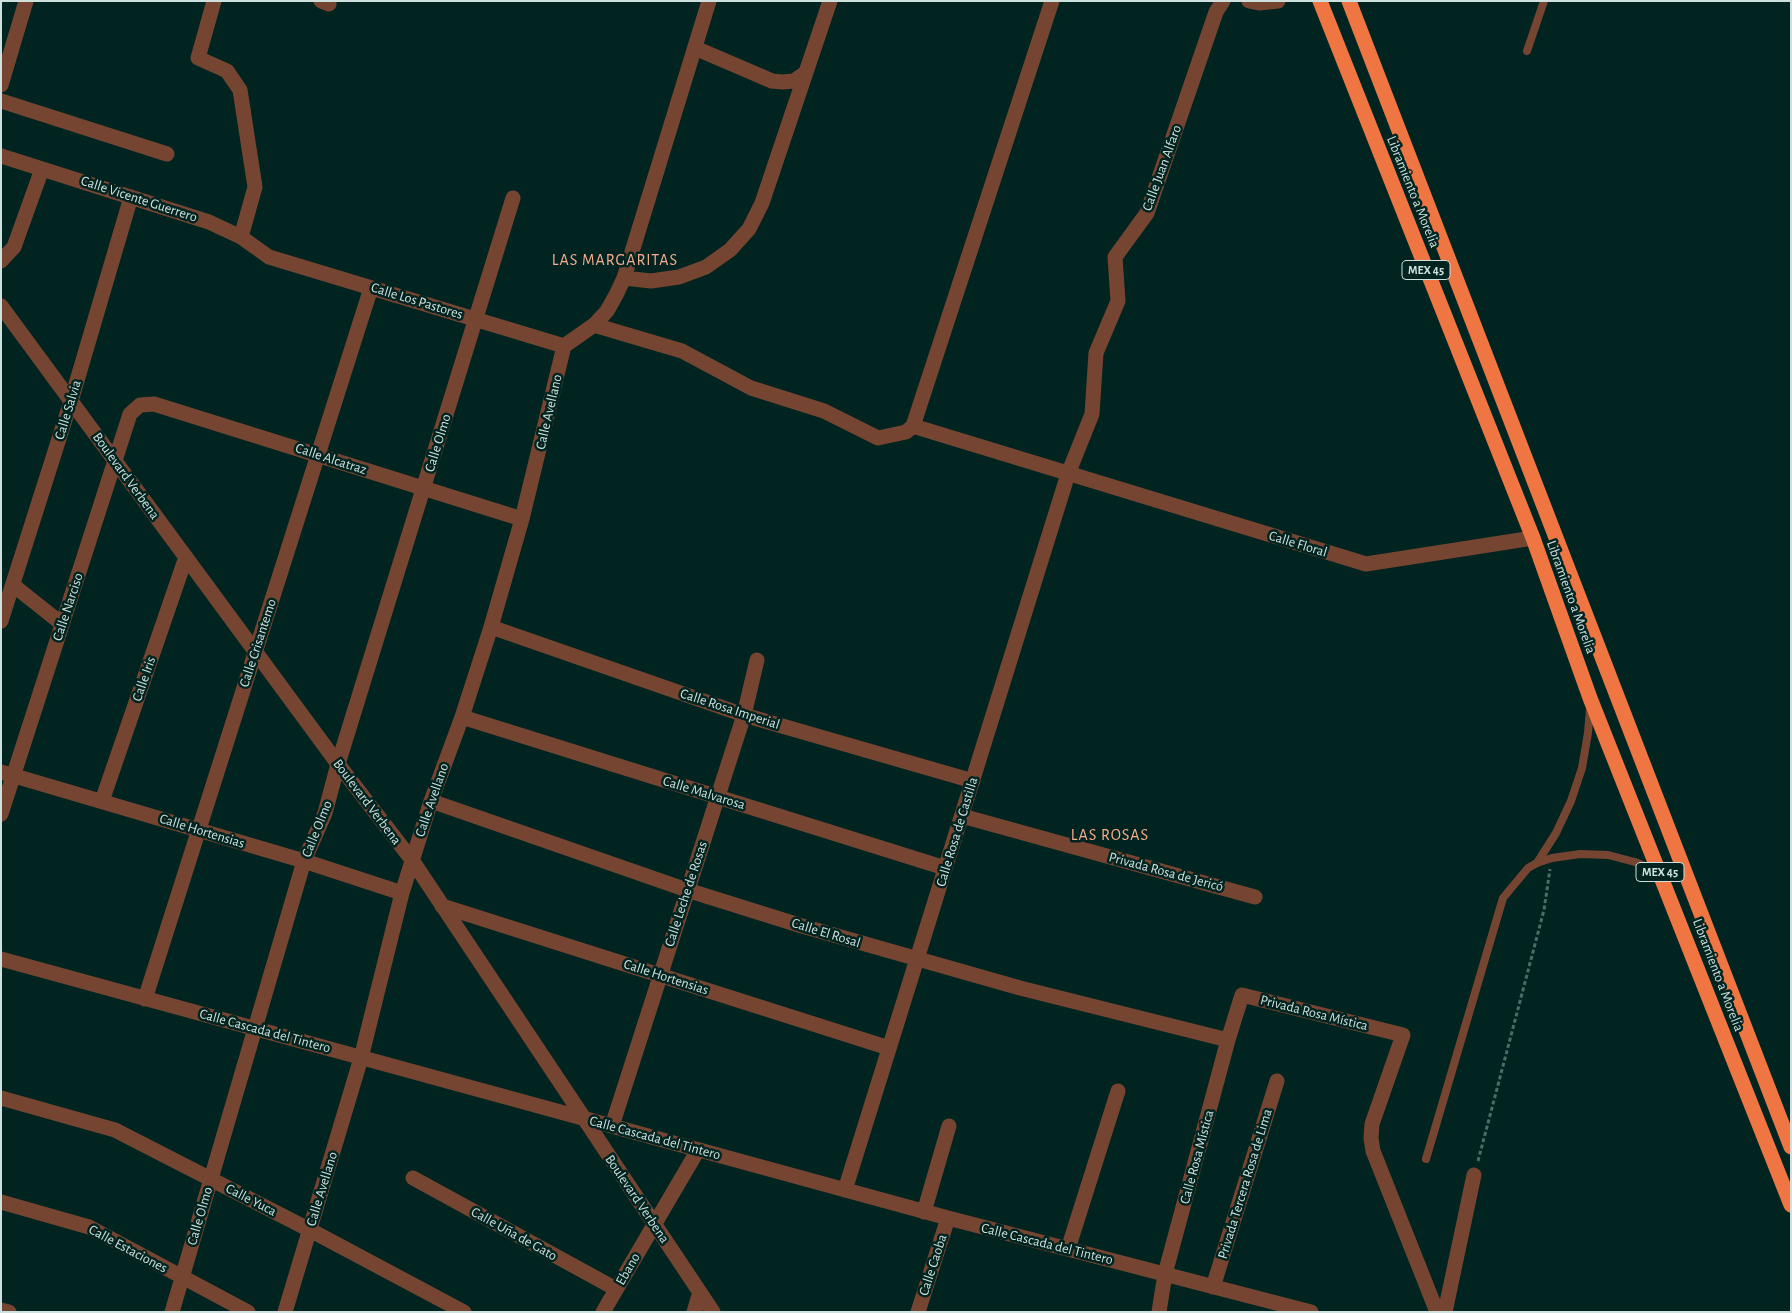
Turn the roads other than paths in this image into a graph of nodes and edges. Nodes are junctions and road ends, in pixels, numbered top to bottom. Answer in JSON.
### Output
{"nodes":[{"id":1,"x":26,"y":1,"type":"edge"},
{"id":2,"x":214,"y":1,"type":"edge"},
{"id":3,"x":709,"y":1,"type":"edge"},
{"id":4,"x":830,"y":1,"type":"edge"},
{"id":5,"x":1052,"y":1,"type":"edge"},
{"id":6,"x":1223,"y":1,"type":"edge"},
{"id":7,"x":1250,"y":1,"type":"edge"},
{"id":8,"x":1278,"y":1,"type":"edge"},
{"id":9,"x":1320,"y":1,"type":"edge"},
{"id":10,"x":1349,"y":1,"type":"edge"},
{"id":11,"x":1544,"y":1,"type":"edge"},
{"id":12,"x":695,"y":48,"type":"junction"},
{"id":13,"x":1527,"y":51,"type":"dead end"},
{"id":14,"x":804,"y":74,"type":"junction"},
{"id":15,"x":1,"y":85,"type":"edge"},
{"id":16,"x":1,"y":101,"type":"edge"},
{"id":17,"x":167,"y":154,"type":"dead end"},
{"id":18,"x":1,"y":156,"type":"edge"},
{"id":19,"x":42,"y":169,"type":"junction"},
{"id":20,"x":131,"y":197,"type":"junction"},
{"id":21,"x":513,"y":198,"type":"dead end"},
{"id":22,"x":241,"y":237,"type":"junction"},
{"id":23,"x":269,"y":257,"type":"joint"},
{"id":24,"x":1,"y":261,"type":"edge"},
{"id":25,"x":624,"y":278,"type":"junction"},
{"id":26,"x":371,"y":288,"type":"junction"},
{"id":27,"x":1,"y":306,"type":"edge"},
{"id":28,"x":475,"y":319,"type":"junction"},
{"id":29,"x":594,"y":325,"type":"junction"},
{"id":30,"x":564,"y":346,"type":"junction"},
{"id":31,"x":71,"y":401,"type":"junction"},
{"id":32,"x":140,"y":405,"type":"joint"},
{"id":33,"x":913,"y":426,"type":"junction"},
{"id":34,"x":318,"y":455,"type":"junction"},
{"id":35,"x":115,"y":461,"type":"junction"},
{"id":36,"x":1068,"y":474,"type":"junction"},
{"id":37,"x":424,"y":489,"type":"junction"},
{"id":38,"x":522,"y":519,"type":"junction"},
{"id":39,"x":1533,"y":538,"type":"junction"},
{"id":40,"x":186,"y":557,"type":"junction"},
{"id":41,"x":13,"y":585,"type":"junction"},
{"id":42,"x":1,"y":621,"type":"edge"},
{"id":43,"x":62,"y":624,"type":"junction"},
{"id":44,"x":491,"y":627,"type":"junction"},
{"id":45,"x":255,"y":651,"type":"junction"},
{"id":46,"x":757,"y":660,"type":"dead end"},
{"id":47,"x":1590,"y":698,"type":"junction"},
{"id":48,"x":744,"y":715,"type":"junction"},
{"id":49,"x":462,"y":717,"type":"junction"},
{"id":50,"x":338,"y":764,"type":"junction"},
{"id":51,"x":7,"y":774,"type":"edge"},
{"id":52,"x":972,"y":781,"type":"junction"},
{"id":53,"x":717,"y":797,"type":"junction"},
{"id":54,"x":431,"y":801,"type":"junction"},
{"id":55,"x":102,"y":802,"type":"junction"},
{"id":56,"x":1,"y":814,"type":"edge"},
{"id":57,"x":962,"y":816,"type":"junction"},
{"id":58,"x":198,"y":830,"type":"junction"},
{"id":59,"x":412,"y":860,"type":"junction"},
{"id":60,"x":304,"y":861,"type":"junction"},
{"id":61,"x":1537,"y":863,"type":"junction"},
{"id":62,"x":945,"y":868,"type":"junction"},
{"id":63,"x":1661,"y":873,"type":"junction"},
{"id":64,"x":688,"y":890,"type":"junction"},
{"id":65,"x":402,"y":893,"type":"junction"},
{"id":66,"x":1255,"y":897,"type":"dead end"},
{"id":67,"x":442,"y":906,"type":"junction"},
{"id":68,"x":1,"y":960,"type":"edge"},
{"id":69,"x":917,"y":960,"type":"junction"},
{"id":70,"x":661,"y":975,"type":"junction"},
{"id":71,"x":144,"y":999,"type":"junction"},
{"id":72,"x":255,"y":1029,"type":"junction"},
{"id":73,"x":1228,"y":1040,"type":"junction"},
{"id":74,"x":889,"y":1048,"type":"junction"},
{"id":75,"x":361,"y":1058,"type":"junction"},
{"id":76,"x":1277,"y":1081,"type":"dead end"},
{"id":77,"x":1118,"y":1091,"type":"dead end"},
{"id":78,"x":1,"y":1098,"type":"edge"},
{"id":79,"x":583,"y":1118,"type":"junction"},
{"id":80,"x":612,"y":1126,"type":"junction"},
{"id":81,"x":949,"y":1126,"type":"dead end"},
{"id":82,"x":1791,"y":1147,"type":"edge"},
{"id":83,"x":698,"y":1150,"type":"junction"},
{"id":84,"x":1426,"y":1159,"type":"dead end"},
{"id":85,"x":1474,"y":1175,"type":"road end"},
{"id":86,"x":413,"y":1178,"type":"dead end"},
{"id":87,"x":211,"y":1180,"type":"junction"},
{"id":88,"x":845,"y":1190,"type":"junction"},
{"id":89,"x":1,"y":1202,"type":"edge"},
{"id":90,"x":1791,"y":1205,"type":"edge"},
{"id":91,"x":924,"y":1212,"type":"junction"},
{"id":92,"x":948,"y":1218,"type":"junction"},
{"id":93,"x":654,"y":1224,"type":"junction"},
{"id":94,"x":310,"y":1230,"type":"junction"},
{"id":95,"x":1068,"y":1249,"type":"junction"},
{"id":96,"x":1165,"y":1274,"type":"junction"},
{"id":97,"x":182,"y":1278,"type":"junction"},
{"id":98,"x":1214,"y":1287,"type":"junction"},
{"id":99,"x":616,"y":1290,"type":"junction"},
{"id":100,"x":700,"y":1292,"type":"junction"},
{"id":101,"x":1,"y":1310,"type":"edge"},
{"id":102,"x":9,"y":1312,"type":"edge"},
{"id":103,"x":172,"y":1312,"type":"edge"},
{"id":104,"x":248,"y":1312,"type":"edge"},
{"id":105,"x":285,"y":1312,"type":"edge"},
{"id":106,"x":464,"y":1312,"type":"edge"},
{"id":107,"x":603,"y":1312,"type":"edge"},
{"id":108,"x":694,"y":1312,"type":"edge"},
{"id":109,"x":712,"y":1312,"type":"edge"},
{"id":110,"x":918,"y":1312,"type":"edge"},
{"id":111,"x":1159,"y":1312,"type":"edge"},
{"id":112,"x":1311,"y":1312,"type":"edge"},
{"id":113,"x":1436,"y":1312,"type":"edge"},
{"id":114,"x":1445,"y":1312,"type":"edge"}],
"edges":[{"from":1,"to":15,"type":"street"},
{"from":2,"to":22,"type":"street"},
{"from":3,"to":12,"type":"street"},
{"from":4,"to":14,"type":"street"},
{"from":5,"to":33,"type":"street"},
{"from":6,"to":36,"type":"street","name":"Calle Juan Alfaro"},
{"from":7,"to":8,"type":"street"},
{"from":9,"to":39,"type":"highway","name":"Libramiento a Morelia","number":"MEX 45"},
{"from":10,"to":82,"type":"highway","name":"Libramiento a Morelia","number":"MEX 45"},
{"from":11,"to":13,"type":"lane"},
{"from":12,"to":14,"type":"street"},
{"from":12,"to":25,"type":"street"},
{"from":14,"to":25,"type":"street"},
{"from":16,"to":17,"type":"street"},
{"from":18,"to":19,"type":"street","name":"Calle Vicente Guerrero"},
{"from":19,"to":20,"type":"street","name":"Calle Vicente Guerrero"},
{"from":19,"to":24,"type":"street"},
{"from":20,"to":22,"type":"street","name":"Calle Vicente Guerrero"},
{"from":20,"to":31,"type":"street","name":"Calle Salvia"},
{"from":21,"to":28,"type":"street","name":"Calle Olmo"},
{"from":22,"to":23,"type":"street","name":"Calle Vicente Guerrero"},
{"from":23,"to":26,"type":"street","name":"Calle Los Pastores"},
{"from":25,"to":29,"type":"street"},
{"from":26,"to":28,"type":"street","name":"Calle Los Pastores"},
{"from":26,"to":34,"type":"street","name":"Calle Crisantemo"},
{"from":27,"to":31,"type":"street","name":"Boulevard Verbena"},
{"from":28,"to":30,"type":"street","name":"Calle Los Pastores"},
{"from":28,"to":37,"type":"street","name":"Calle Olmo"},
{"from":29,"to":30,"type":"street"},
{"from":29,"to":33,"type":"street"},
{"from":30,"to":38,"type":"street","name":"Calle Avellano"},
{"from":31,"to":35,"type":"street","name":"Boulevard Verbena"},
{"from":31,"to":41,"type":"street","name":"Calle Salvia"},
{"from":32,"to":34,"type":"street","name":"Calle Alcatraz"},
{"from":32,"to":35,"type":"street","name":"Calle Narciso"},
{"from":33,"to":36,"type":"street","name":"Calle Floral"},
{"from":34,"to":37,"type":"street","name":"Calle Alcatraz"},
{"from":34,"to":45,"type":"street","name":"Calle Crisantemo"},
{"from":35,"to":40,"type":"street","name":"Boulevard Verbena"},
{"from":35,"to":43,"type":"street","name":"Calle Narciso"},
{"from":36,"to":39,"type":"street","name":"Calle Floral"},
{"from":36,"to":52,"type":"street","name":"Calle Rosa de Castilla"},
{"from":37,"to":38,"type":"street","name":"Calle Alcatraz"},
{"from":37,"to":50,"type":"street","name":"Calle Olmo"},
{"from":38,"to":44,"type":"street","name":"Calle Avellano"},
{"from":39,"to":47,"type":"highway","name":"Libramiento a Morelia","number":"MEX 45"},
{"from":40,"to":45,"type":"street","name":"Boulevard Verbena"},
{"from":40,"to":55,"type":"street","name":"Calle Iris"},
{"from":41,"to":42,"type":"street","name":"Calle Salvia"},
{"from":41,"to":43,"type":"street"},
{"from":43,"to":51,"type":"street","name":"Calle Narciso"},
{"from":44,"to":48,"type":"street","name":"Calle Rosa Imperial"},
{"from":44,"to":49,"type":"street","name":"Calle Avellano"},
{"from":45,"to":50,"type":"street","name":"Boulevard Verbena"},
{"from":45,"to":58,"type":"street","name":"Calle Crisantemo"},
{"from":46,"to":48,"type":"street","name":"Calle Leche de Rosas"},
{"from":47,"to":61,"type":"lane"},
{"from":47,"to":63,"type":"highway","name":"Libramiento a Morelia","number":"MEX 45"},
{"from":48,"to":52,"type":"street","name":"Calle Rosa Imperial"},
{"from":48,"to":53,"type":"street","name":"Calle Leche de Rosas"},
{"from":49,"to":53,"type":"street","name":"Calle Malvarosa"},
{"from":49,"to":54,"type":"street","name":"Calle Avellano"},
{"from":50,"to":59,"type":"street","name":"Boulevard Verbena"},
{"from":50,"to":60,"type":"street","name":"Calle Olmo"},
{"from":51,"to":55,"type":"street","name":"Calle Hortensias"},
{"from":51,"to":56,"type":"street","name":"Calle Narciso"},
{"from":52,"to":57,"type":"street","name":"Calle Rosa de Castilla"},
{"from":53,"to":62,"type":"street","name":"Calle Malvarosa"},
{"from":53,"to":64,"type":"street","name":"Calle Leche de Rosas"},
{"from":54,"to":59,"type":"street","name":"Calle Avellano"},
{"from":54,"to":64,"type":"street","name":"Calle El Rosal"},
{"from":55,"to":58,"type":"street","name":"Calle Hortensias"},
{"from":57,"to":62,"type":"street","name":"Calle Rosa de Castilla"},
{"from":57,"to":66,"type":"street","name":"Privada Rosa de Jericó"},
{"from":58,"to":60,"type":"street","name":"Calle Hortensias"},
{"from":58,"to":71,"type":"street","name":"Calle Crisantemo"},
{"from":59,"to":65,"type":"street","name":"Calle Avellano"},
{"from":59,"to":67,"type":"street","name":"Boulevard Verbena"},
{"from":60,"to":65,"type":"street","name":"Calle Hortensias"},
{"from":60,"to":72,"type":"street","name":"Calle Olmo"},
{"from":61,"to":63,"type":"lane"},
{"from":61,"to":84,"type":"lane"},
{"from":62,"to":69,"type":"street","name":"Calle Rosa de Castilla"},
{"from":63,"to":90,"type":"highway","name":"Libramiento a Morelia","number":"MEX 45"},
{"from":64,"to":69,"type":"street","name":"Calle El Rosal"},
{"from":64,"to":70,"type":"street","name":"Calle Leche de Rosas"},
{"from":65,"to":75,"type":"street","name":"Calle Avellano"},
{"from":67,"to":70,"type":"street","name":"Calle Hortensias"},
{"from":67,"to":79,"type":"street","name":"Boulevard Verbena"},
{"from":68,"to":71,"type":"street","name":"Calle Cascada del Tintero"},
{"from":69,"to":73,"type":"street","name":"Calle El Rosal"},
{"from":69,"to":74,"type":"street","name":"Calle Rosa de Castilla"},
{"from":70,"to":74,"type":"street","name":"Calle Hortensias"},
{"from":70,"to":80,"type":"street","name":"Calle Leche de Rosas"},
{"from":71,"to":72,"type":"street","name":"Calle Cascada del Tintero"},
{"from":72,"to":75,"type":"street","name":"Calle Cascada del Tintero"},
{"from":72,"to":87,"type":"street","name":"Calle Olmo"},
{"from":73,"to":96,"type":"street","name":"Calle Rosa Mística"},
{"from":73,"to":113,"type":"street","name":"Privada Rosa Mística"},
{"from":74,"to":88,"type":"street","name":"Calle Rosa de Castilla"},
{"from":75,"to":79,"type":"street","name":"Calle Cascada del Tintero"},
{"from":75,"to":94,"type":"street","name":"Calle Avellano"},
{"from":76,"to":98,"type":"street","name":"Privada Tercera Rosa de Lima"},
{"from":77,"to":95,"type":"street"},
{"from":78,"to":87,"type":"street","name":"Calle Yuca"},
{"from":79,"to":80,"type":"street","name":"Calle Cascada del Tintero"},
{"from":79,"to":93,"type":"street","name":"Boulevard Verbena"},
{"from":80,"to":83,"type":"street","name":"Calle Cascada del Tintero"},
{"from":81,"to":91,"type":"street"},
{"from":83,"to":88,"type":"street","name":"Calle Cascada del Tintero"},
{"from":83,"to":93,"type":"street","name":"Ebano"},
{"from":85,"to":114,"type":"street"},
{"from":86,"to":99,"type":"street","name":"Calle Uña de Gato"},
{"from":87,"to":94,"type":"street","name":"Calle Yuca"},
{"from":87,"to":97,"type":"street","name":"Calle Olmo"},
{"from":88,"to":91,"type":"street","name":"Calle Cascada del Tintero"},
{"from":89,"to":97,"type":"street","name":"Calle Estaciones"},
{"from":91,"to":92,"type":"street","name":"Calle Cascada del Tintero"},
{"from":92,"to":95,"type":"street","name":"Calle Cascada del Tintero"},
{"from":92,"to":110,"type":"street","name":"Calle Caoba"},
{"from":93,"to":99,"type":"street","name":"Ebano"},
{"from":93,"to":100,"type":"street","name":"Boulevard Verbena"},
{"from":94,"to":105,"type":"street","name":"Calle Avellano"},
{"from":94,"to":106,"type":"street","name":"Calle Yuca"},
{"from":95,"to":96,"type":"street","name":"Calle Cascada del Tintero"},
{"from":96,"to":98,"type":"street","name":"Calle Cascada del Tintero"},
{"from":96,"to":111,"type":"street","name":"Calle Rosa Mística"},
{"from":97,"to":103,"type":"street","name":"Calle Olmo"},
{"from":97,"to":104,"type":"street","name":"Calle Estaciones"},
{"from":98,"to":112,"type":"street","name":"Calle Cascada del Tintero"},
{"from":99,"to":107,"type":"street","name":"Ebano"},
{"from":100,"to":108,"type":"street"},
{"from":100,"to":109,"type":"street","name":"Boulevard Verbena"},
{"from":101,"to":102,"type":"street"}]}
